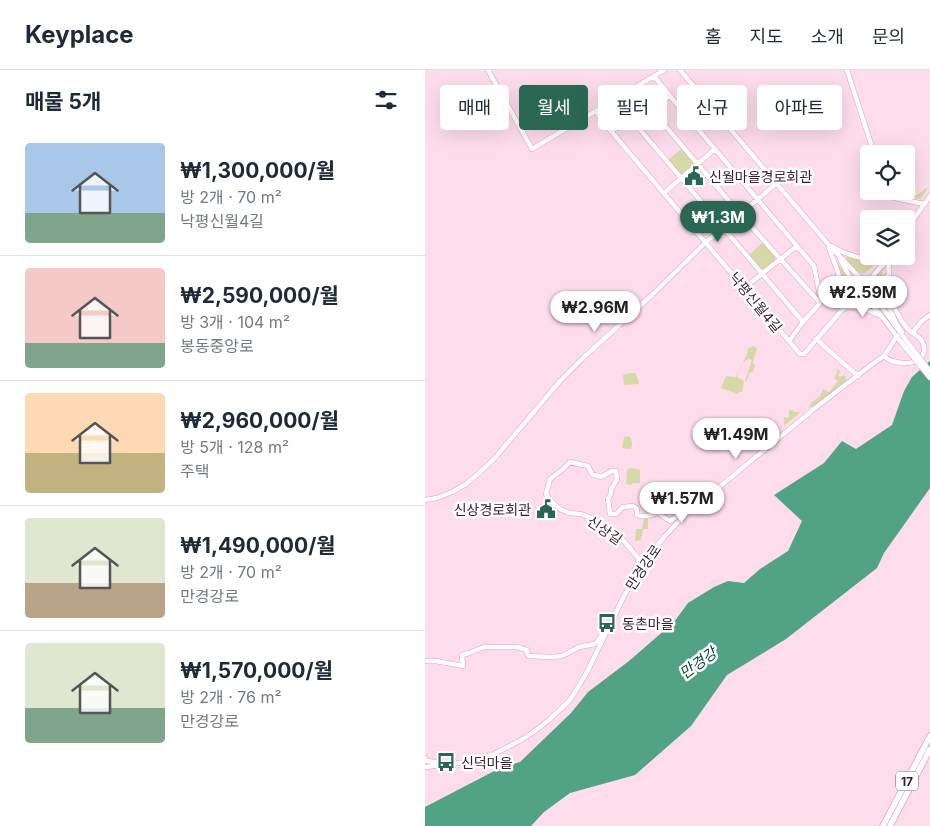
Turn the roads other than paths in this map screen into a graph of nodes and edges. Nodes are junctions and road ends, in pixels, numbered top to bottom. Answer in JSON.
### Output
{"nodes":[{"id":1,"x":488,"y":70,"type":"edge"},
{"id":2,"x":664,"y":70,"type":"edge"},
{"id":3,"x":680,"y":70,"type":"edge"},
{"id":4,"x":847,"y":70,"type":"edge"},
{"id":5,"x":654,"y":76,"type":"junction"},
{"id":6,"x":639,"y":85,"type":"edge"},
{"id":7,"x":670,"y":96,"type":"junction"},
{"id":8,"x":667,"y":98,"type":"edge"},
{"id":9,"x":596,"y":111,"type":"joint"},
{"id":10,"x":667,"y":128,"type":"edge"},
{"id":11,"x":614,"y":130,"type":"edge"},
{"id":12,"x":640,"y":130,"type":"edge"},
{"id":13,"x":611,"y":132,"type":"junction"},
{"id":14,"x":871,"y":145,"type":"edge"},
{"id":15,"x":715,"y":149,"type":"junction"},
{"id":16,"x":698,"y":164,"type":"junction"},
{"id":17,"x":681,"y":178,"type":"junction"},
{"id":18,"x":777,"y":183,"type":"junction"},
{"id":19,"x":664,"y":193,"type":"junction"},
{"id":20,"x":930,"y":196,"type":"edge"},
{"id":21,"x":757,"y":200,"type":"junction"},
{"id":22,"x":905,"y":200,"type":"edge"},
{"id":23,"x":924,"y":204,"type":"junction"},
{"id":24,"x":740,"y":214,"type":"junction"},
{"id":25,"x":915,"y":217,"type":"edge"},
{"id":26,"x":723,"y":228,"type":"junction"},
{"id":27,"x":705,"y":243,"type":"junction"},
{"id":28,"x":828,"y":244,"type":"junction"},
{"id":29,"x":797,"y":246,"type":"junction"},
{"id":30,"x":838,"y":256,"type":"junction"},
{"id":31,"x":860,"y":258,"type":"edge"},
{"id":32,"x":780,"y":260,"type":"junction"},
{"id":33,"x":878,"y":265,"type":"edge"},
{"id":34,"x":882,"y":265,"type":"edge"},
{"id":35,"x":889,"y":267,"type":"joint"},
{"id":36,"x":762,"y":274,"type":"junction"},
{"id":37,"x":862,"y":279,"type":"junction"},
{"id":38,"x":854,"y":287,"type":"junction"},
{"id":39,"x":869,"y":287,"type":"junction"},
{"id":40,"x":745,"y":288,"type":"junction"},
{"id":41,"x":862,"y":294,"type":"junction"},
{"id":42,"x":820,"y":303,"type":"junction"},
{"id":43,"x":844,"y":307,"type":"junction"},
{"id":44,"x":897,"y":313,"type":"junction"},
{"id":45,"x":930,"y":314,"type":"edge"},
{"id":46,"x":883,"y":318,"type":"junction"},
{"id":47,"x":803,"y":322,"type":"junction"},
{"id":48,"x":912,"y":332,"type":"junction"},
{"id":49,"x":901,"y":336,"type":"junction"},
{"id":50,"x":816,"y":339,"type":"junction"},
{"id":51,"x":789,"y":341,"type":"junction"},
{"id":52,"x":884,"y":356,"type":"junction"},
{"id":53,"x":930,"y":371,"type":"edge"},
{"id":54,"x":857,"y":376,"type":"junction"},
{"id":55,"x":930,"y":378,"type":"edge"},
{"id":56,"x":706,"y":498,"type":"junction"},
{"id":57,"x":425,"y":500,"type":"edge"},
{"id":58,"x":623,"y":598,"type":"junction"},
{"id":59,"x":611,"y":623,"type":"junction"},
{"id":60,"x":425,"y":661,"type":"edge"},
{"id":61,"x":930,"y":736,"type":"edge"},
{"id":62,"x":930,"y":749,"type":"edge"},
{"id":63,"x":425,"y":758,"type":"edge"},
{"id":64,"x":451,"y":764,"type":"junction"},
{"id":65,"x":425,"y":767,"type":"edge"},
{"id":66,"x":883,"y":826,"type":"edge"},
{"id":67,"x":890,"y":826,"type":"edge"}],
"edges":[{"from":1,"to":9,"type":"street"},
{"from":2,"to":5,"type":"street"},
{"from":3,"to":18,"type":"street"},
{"from":4,"to":14,"type":"street"},
{"from":5,"to":6,"type":"street"},
{"from":5,"to":7,"type":"street"},
{"from":7,"to":8,"type":"street"},
{"from":7,"to":15,"type":"street"},
{"from":9,"to":13,"type":"street","name":"낙평신월4길"},
{"from":10,"to":16,"type":"street"},
{"from":11,"to":13,"type":"street"},
{"from":12,"to":17,"type":"street"},
{"from":13,"to":19,"type":"street","name":"낙평신월4길"},
{"from":15,"to":16,"type":"street"},
{"from":15,"to":21,"type":"street"},
{"from":16,"to":17,"type":"street"},
{"from":16,"to":24,"type":"street"},
{"from":17,"to":19,"type":"street"},
{"from":17,"to":26,"type":"street"},
{"from":18,"to":21,"type":"street"},
{"from":18,"to":28,"type":"street"},
{"from":19,"to":27,"type":"street","name":"낙평신월4길"},
{"from":20,"to":23,"type":"street"},
{"from":21,"to":24,"type":"street"},
{"from":21,"to":29,"type":"street"},
{"from":22,"to":23,"type":"street"},
{"from":23,"to":25,"type":"street"},
{"from":24,"to":26,"type":"street"},
{"from":24,"to":32,"type":"street"},
{"from":26,"to":27,"type":"street"},
{"from":26,"to":36,"type":"street"},
{"from":27,"to":40,"type":"street","name":"낙평신월4길"},
{"from":27,"to":57,"type":"street"},
{"from":28,"to":30,"type":"street"},
{"from":28,"to":31,"type":"street"},
{"from":28,"to":43,"type":"street"},
{"from":29,"to":32,"type":"street"},
{"from":29,"to":42,"type":"street"},
{"from":30,"to":37,"type":"street"},
{"from":30,"to":38,"type":"street"},
{"from":32,"to":36,"type":"street"},
{"from":32,"to":42,"type":"street"},
{"from":33,"to":37,"type":"street"},
{"from":34,"to":39,"type":"street"},
{"from":35,"to":44,"type":"street"},
{"from":35,"to":49,"type":"street"},
{"from":36,"to":40,"type":"street"},
{"from":36,"to":47,"type":"street"},
{"from":37,"to":38,"type":"street"},
{"from":37,"to":39,"type":"street"},
{"from":38,"to":41,"type":"street"},
{"from":38,"to":43,"type":"street","name":"낙평신월4길"},
{"from":39,"to":41,"type":"street"},
{"from":39,"to":49,"type":"street"},
{"from":40,"to":51,"type":"street","name":"낙평신월4길"},
{"from":41,"to":43,"type":"street","name":"낙평신월4길"},
{"from":41,"to":46,"type":"street"},
{"from":42,"to":47,"type":"street"},
{"from":43,"to":46,"type":"street"},
{"from":43,"to":50,"type":"street","name":"낙평신월4길"},
{"from":44,"to":48,"type":"street"},
{"from":44,"to":49,"type":"street"},
{"from":45,"to":48,"type":"street"},
{"from":46,"to":49,"type":"street"},
{"from":47,"to":51,"type":"street"},
{"from":48,"to":49,"type":"street"},
{"from":48,"to":52,"type":"street"},
{"from":49,"to":52,"type":"street","name":"만경강로"},
{"from":49,"to":53,"type":"street","bridge":true},
{"from":49,"to":55,"type":"street","bridge":true},
{"from":50,"to":51,"type":"street","name":"낙평신월4길"},
{"from":50,"to":54,"type":"street"},
{"from":52,"to":54,"type":"street","name":"만경강로"},
{"from":54,"to":56,"type":"street","name":"만경강로"},
{"from":56,"to":58,"type":"street","name":"만경강로"},
{"from":56,"to":58,"type":"street","name":"신상길"},
{"from":58,"to":59,"type":"street","name":"만경강로"},
{"from":59,"to":60,"type":"street"},
{"from":59,"to":64,"type":"street","name":"만경강로"},
{"from":61,"to":66,"type":"main road","number":"17"},
{"from":62,"to":67,"type":"main road","number":"17"},
{"from":63,"to":64,"type":"street"},
{"from":64,"to":65,"type":"street","name":"만경강로"}]}
